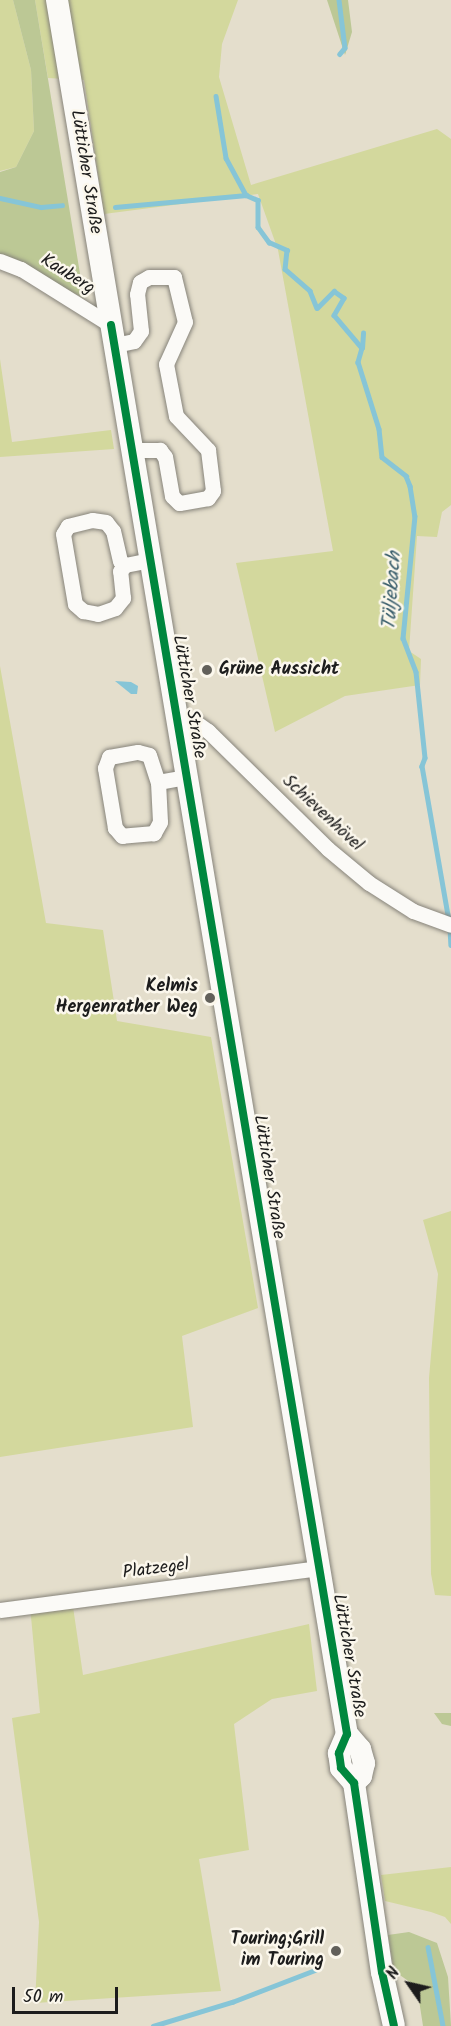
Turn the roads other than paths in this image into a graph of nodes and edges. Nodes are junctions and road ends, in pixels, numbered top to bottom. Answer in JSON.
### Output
{"nodes":[{"id":1,"x":57,"y":0,"type":"edge"},
{"id":2,"x":0,"y":261,"type":"edge"},
{"id":3,"x":113,"y":335,"type":"junction"},
{"id":4,"x":134,"y":450,"type":"junction"},
{"id":5,"x":150,"y":560,"type":"junction"},
{"id":6,"x":125,"y":565,"type":"junction"},
{"id":7,"x":176,"y":721,"type":"junction"},
{"id":8,"x":187,"y":777,"type":"junction"},
{"id":9,"x":158,"y":782,"type":"junction"},
{"id":10,"x":451,"y":925,"type":"edge"},
{"id":11,"x":318,"y":1568,"type":"junction"},
{"id":12,"x":0,"y":1610,"type":"edge"},
{"id":13,"x":394,"y":2026,"type":"edge"}],
"edges":[{"from":1,"to":3,"type":"main road","name":"Lütticher Straße"},
{"from":2,"to":3,"type":"street","name":"Kauberg"},
{"from":3,"to":4,"type":"main road","name":"Lütticher Straße"},
{"from":3,"to":4,"type":"street"},
{"from":4,"to":5,"type":"main road","name":"Lütticher Straße"},
{"from":5,"to":6,"type":"street"},
{"from":5,"to":7,"type":"main road","name":"Lütticher Straße"},
{"from":6,"to":6,"type":"street"},
{"from":7,"to":8,"type":"main road","name":"Lütticher Straße"},
{"from":7,"to":10,"type":"street","name":"Schievenhövel"},
{"from":8,"to":9,"type":"street","name":"Lütticher Straße"},
{"from":8,"to":11,"type":"main road","name":"Lütticher Straße"},
{"from":9,"to":9,"type":"street"},
{"from":11,"to":12,"type":"street","name":"Platzegel"},
{"from":11,"to":13,"type":"main road","name":"Lütticher Straße"}]}
